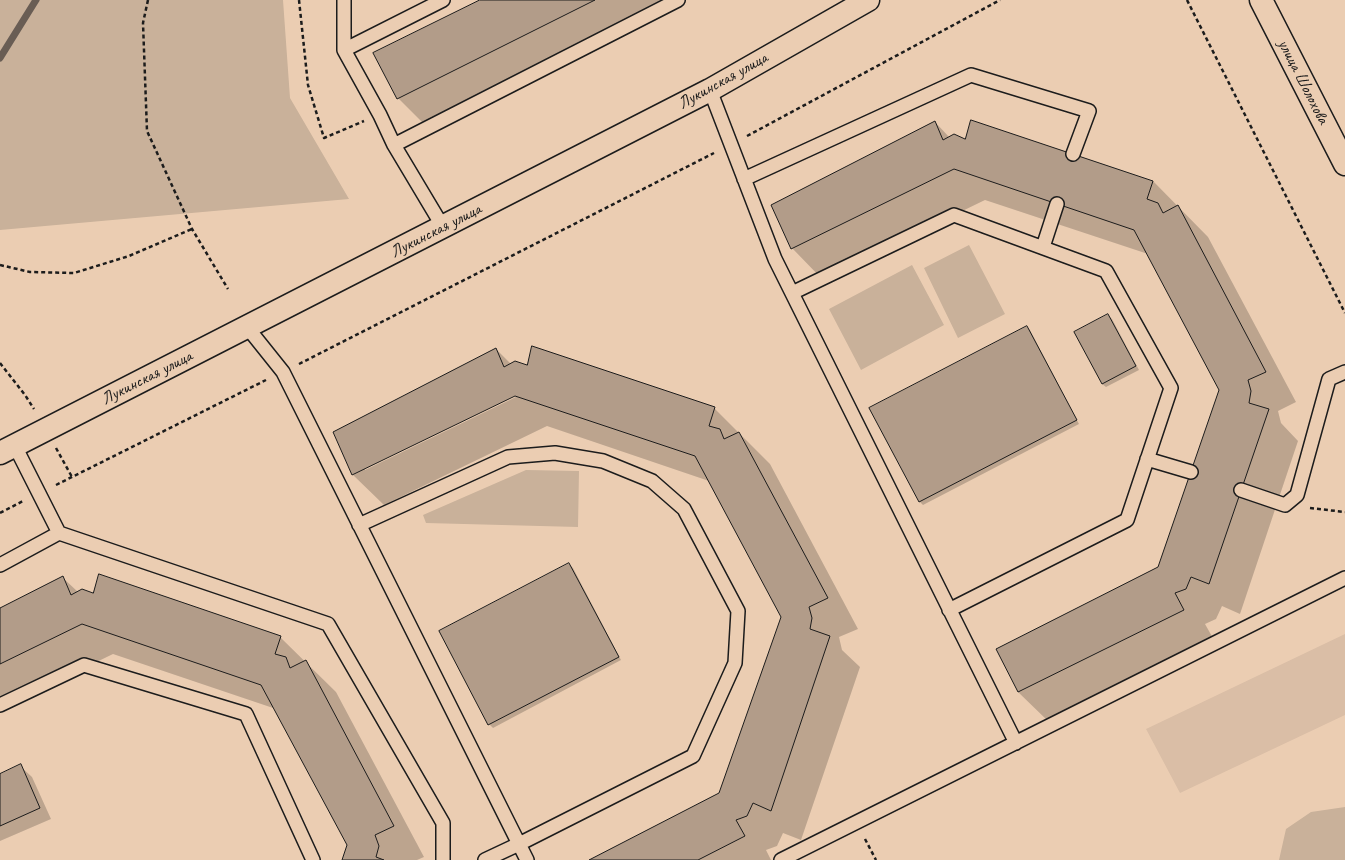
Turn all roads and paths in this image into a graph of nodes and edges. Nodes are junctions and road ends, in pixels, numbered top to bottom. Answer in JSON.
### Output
{"nodes":[{"id":1,"x":148,"y":0,"type":"edge"},
{"id":2,"x":299,"y":0,"type":"edge"},
{"id":3,"x":344,"y":0,"type":"edge"},
{"id":4,"x":443,"y":0,"type":"edge"},
{"id":5,"x":678,"y":0,"type":"edge"},
{"id":6,"x":868,"y":0,"type":"edge"},
{"id":7,"x":1000,"y":0,"type":"edge"},
{"id":8,"x":1187,"y":0,"type":"edge"},
{"id":9,"x":1261,"y":0,"type":"edge"},
{"id":10,"x":344,"y":50,"type":"junction"},
{"id":11,"x":710,"y":90,"type":"junction"},
{"id":12,"x":380,"y":115,"type":"junction"},
{"id":13,"x":394,"y":145,"type":"junction"},
{"id":14,"x":732,"y":145,"type":"junction"},
{"id":15,"x":1073,"y":154,"type":"dead end"},
{"id":16,"x":1345,"y":164,"type":"edge"},
{"id":17,"x":744,"y":179,"type":"junction"},
{"id":18,"x":1057,"y":204,"type":"dead end"},
{"id":19,"x":443,"y":227,"type":"junction"},
{"id":20,"x":192,"y":229,"type":"junction"},
{"id":21,"x":1042,"y":247,"type":"junction"},
{"id":22,"x":0,"y":265,"type":"edge"},
{"id":23,"x":228,"y":289,"type":"dead end"},
{"id":24,"x":792,"y":293,"type":"junction"},
{"id":25,"x":1345,"y":313,"type":"edge"},
{"id":26,"x":247,"y":327,"type":"junction"},
{"id":27,"x":0,"y":363,"type":"edge"},
{"id":28,"x":283,"y":372,"type":"junction"},
{"id":29,"x":1345,"y":372,"type":"edge"},
{"id":30,"x":25,"y":395,"type":"dead end"},
{"id":31,"x":7,"y":450,"type":"edge"},
{"id":32,"x":1148,"y":459,"type":"junction"},
{"id":33,"x":1191,"y":472,"type":"dead end"},
{"id":34,"x":1241,"y":490,"type":"dead end"},
{"id":35,"x":39,"y":494,"type":"junction"},
{"id":36,"x":1285,"y":505,"type":"junction"},
{"id":37,"x":1345,"y":512,"type":"edge"},
{"id":38,"x":0,"y":513,"type":"edge"},
{"id":39,"x":360,"y":525,"type":"junction"},
{"id":40,"x":59,"y":533,"type":"junction"},
{"id":41,"x":0,"y":565,"type":"edge"},
{"id":42,"x":1345,"y":578,"type":"edge"},
{"id":43,"x":949,"y":610,"type":"junction"},
{"id":44,"x":0,"y":705,"type":"edge"},
{"id":45,"x":1016,"y":743,"type":"junction"},
{"id":46,"x":856,"y":822,"type":"junction"},
{"id":47,"x":519,"y":844,"type":"junction"},
{"id":48,"x":312,"y":860,"type":"edge"},
{"id":49,"x":443,"y":860,"type":"edge"},
{"id":50,"x":485,"y":860,"type":"edge"},
{"id":51,"x":527,"y":860,"type":"edge"},
{"id":52,"x":781,"y":860,"type":"edge"},
{"id":53,"x":876,"y":860,"type":"edge"}],
"edges":[{"from":1,"to":20,"type":"path"},
{"from":2,"to":12,"type":"path"},
{"from":3,"to":10,"type":"lane"},
{"from":4,"to":10,"type":"lane"},
{"from":5,"to":13,"type":"lane"},
{"from":6,"to":11,"type":"street","name":"Лукинская улица"},
{"from":7,"to":14,"type":"path"},
{"from":8,"to":25,"type":"path"},
{"from":9,"to":16,"type":"street","name":"улица Шолохова"},
{"from":10,"to":12,"type":"lane"},
{"from":11,"to":14,"type":"lane"},
{"from":11,"to":19,"type":"street","name":"Лукинская улица"},
{"from":12,"to":13,"type":"lane"},
{"from":13,"to":19,"type":"lane"},
{"from":14,"to":17,"type":"lane"},
{"from":14,"to":28,"type":"path"},
{"from":15,"to":17,"type":"lane"},
{"from":17,"to":24,"type":"lane"},
{"from":18,"to":21,"type":"lane"},
{"from":19,"to":26,"type":"street","name":"Лукинская улица"},
{"from":20,"to":22,"type":"path"},
{"from":20,"to":23,"type":"path"},
{"from":21,"to":24,"type":"lane"},
{"from":21,"to":32,"type":"lane"},
{"from":24,"to":43,"type":"lane"},
{"from":26,"to":28,"type":"lane"},
{"from":26,"to":31,"type":"street","name":"Лукинская улица"},
{"from":27,"to":30,"type":"path"},
{"from":28,"to":35,"type":"path"},
{"from":28,"to":39,"type":"lane"},
{"from":29,"to":36,"type":"lane"},
{"from":31,"to":35,"type":"lane"},
{"from":32,"to":33,"type":"lane"},
{"from":32,"to":43,"type":"lane"},
{"from":34,"to":36,"type":"lane"},
{"from":35,"to":38,"type":"path"},
{"from":35,"to":40,"type":"lane"},
{"from":36,"to":37,"type":"path"},
{"from":39,"to":47,"type":"lane"},
{"from":39,"to":47,"type":"lane"},
{"from":40,"to":41,"type":"lane"},
{"from":40,"to":49,"type":"lane"},
{"from":42,"to":45,"type":"lane"},
{"from":43,"to":45,"type":"lane"},
{"from":44,"to":48,"type":"lane"},
{"from":45,"to":46,"type":"lane"},
{"from":46,"to":52,"type":"lane"},
{"from":46,"to":53,"type":"path"},
{"from":47,"to":50,"type":"lane"},
{"from":47,"to":51,"type":"lane"}]}
